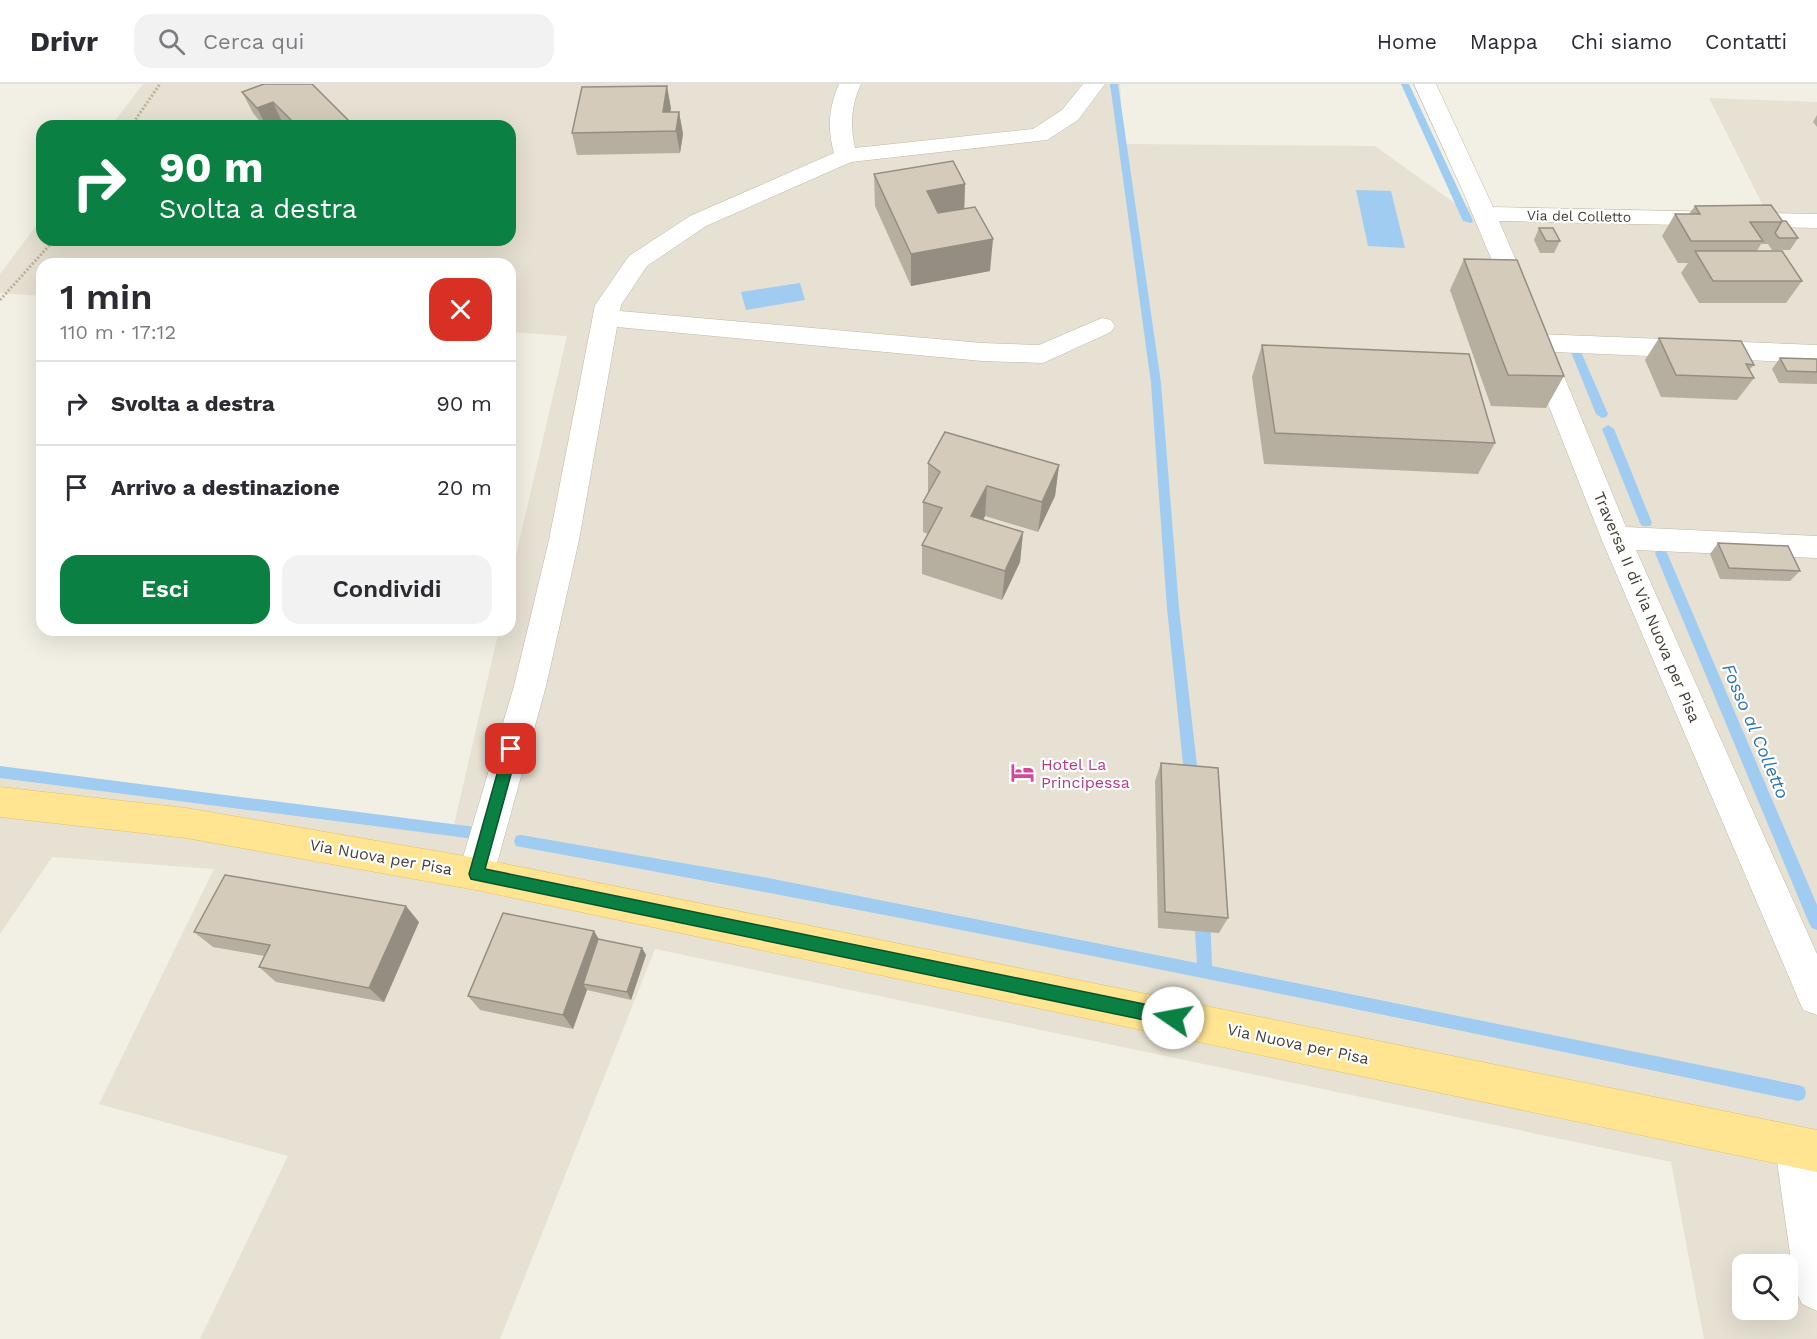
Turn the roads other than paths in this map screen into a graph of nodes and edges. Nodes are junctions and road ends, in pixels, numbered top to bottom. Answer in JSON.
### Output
{"nodes":[{"id":1,"x":850,"y":84,"type":"edge"},
{"id":2,"x":1094,"y":84,"type":"edge"},
{"id":3,"x":1425,"y":84,"type":"edge"},
{"id":4,"x":846,"y":156,"type":"junction"},
{"id":5,"x":1484,"y":214,"type":"junction"},
{"id":6,"x":1817,"y":221,"type":"edge"},
{"id":7,"x":606,"y":318,"type":"junction"},
{"id":8,"x":1102,"y":326,"type":"dead end"},
{"id":9,"x":1537,"y":343,"type":"junction"},
{"id":10,"x":1817,"y":354,"type":"edge"},
{"id":11,"x":1616,"y":538,"type":"junction"},
{"id":12,"x":1817,"y":547,"type":"edge"},
{"id":13,"x":0,"y":802,"type":"edge"},
{"id":14,"x":476,"y":874,"type":"junction"},
{"id":15,"x":1817,"y":998,"type":"edge"},
{"id":16,"x":1807,"y":1149,"type":"edge"},
{"id":17,"x":1817,"y":1288,"type":"edge"}],
"edges":[{"from":1,"to":4,"type":"street"},
{"from":2,"to":4,"type":"street"},
{"from":3,"to":5,"type":"street"},
{"from":4,"to":7,"type":"street"},
{"from":5,"to":6,"type":"street","name":"Via del Colletto"},
{"from":5,"to":9,"type":"street","name":"Traversa II di Via Nuova per Pisa"},
{"from":7,"to":8,"type":"street"},
{"from":7,"to":14,"type":"street"},
{"from":9,"to":10,"type":"street"},
{"from":9,"to":11,"type":"street","name":"Traversa II di Via Nuova per Pisa"},
{"from":11,"to":12,"type":"street"},
{"from":11,"to":15,"type":"street","name":"Traversa II di Via Nuova per Pisa"},
{"from":13,"to":14,"type":"main road","name":"Via Nuova per Pisa"},
{"from":14,"to":16,"type":"main road","name":"Via Nuova per Pisa"},
{"from":16,"to":17,"type":"street"}]}
